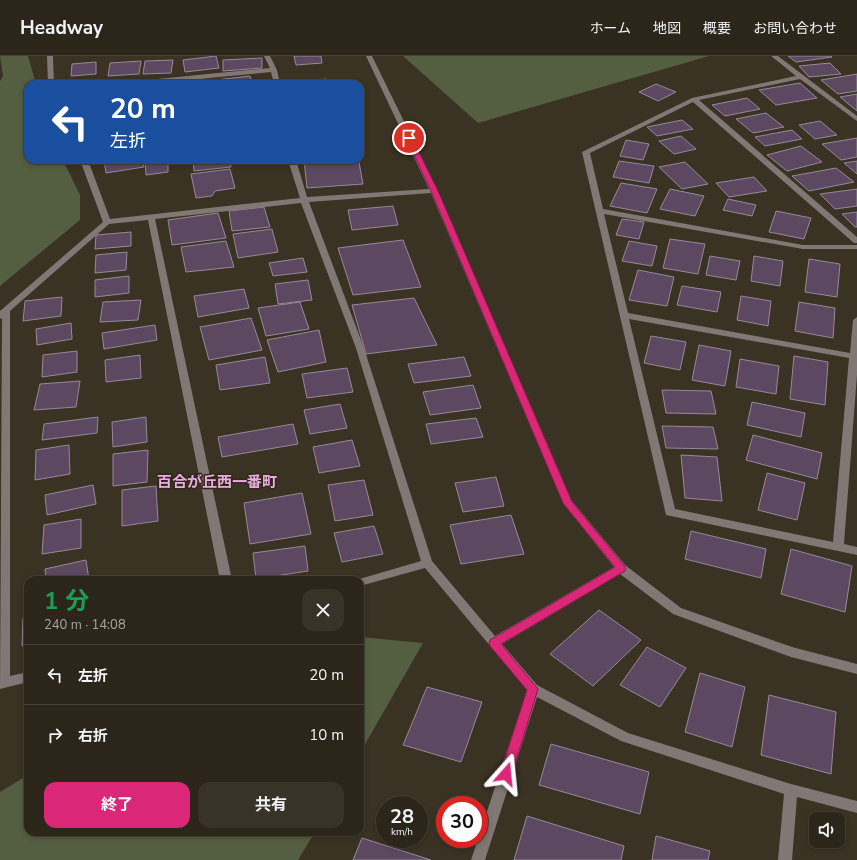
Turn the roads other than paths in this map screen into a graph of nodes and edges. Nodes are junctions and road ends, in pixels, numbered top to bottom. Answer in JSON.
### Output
{"nodes":[{"id":1,"x":50,"y":56,"type":"edge"},
{"id":2,"x":267,"y":56,"type":"edge"},
{"id":3,"x":369,"y":56,"type":"edge"},
{"id":4,"x":774,"y":56,"type":"edge"},
{"id":5,"x":274,"y":70,"type":"junction"},
{"id":6,"x":800,"y":77,"type":"junction"},
{"id":7,"x":51,"y":80,"type":"edge"},
{"id":8,"x":169,"y":80,"type":"edge"},
{"id":9,"x":275,"y":80,"type":"edge"},
{"id":10,"x":694,"y":100,"type":"junction"},
{"id":11,"x":857,"y":119,"type":"edge"},
{"id":12,"x":85,"y":164,"type":"edge"},
{"id":13,"x":293,"y":164,"type":"edge"},
{"id":14,"x":434,"y":191,"type":"junction"},
{"id":15,"x":304,"y":200,"type":"junction"},
{"id":16,"x":600,"y":211,"type":"junction"},
{"id":17,"x":151,"y":217,"type":"junction"},
{"id":18,"x":107,"y":222,"type":"junction"},
{"id":19,"x":857,"y":241,"type":"edge"},
{"id":20,"x":857,"y":247,"type":"edge"},
{"id":21,"x":3,"y":314,"type":"edge"},
{"id":22,"x":624,"y":315,"type":"junction"},
{"id":23,"x":857,"y":320,"type":"edge"},
{"id":24,"x":853,"y":356,"type":"junction"},
{"id":25,"x":838,"y":547,"type":"junction"},
{"id":26,"x":857,"y":551,"type":"edge"},
{"id":27,"x":427,"y":563,"type":"junction"},
{"id":28,"x":621,"y":568,"type":"junction"},
{"id":29,"x":225,"y":576,"type":"edge"},
{"id":30,"x":364,"y":581,"type":"edge"},
{"id":31,"x":494,"y":643,"type":"junction"},
{"id":32,"x":857,"y":669,"type":"edge"},
{"id":33,"x":24,"y":678,"type":"edge"},
{"id":34,"x":2,"y":684,"type":"edge"},
{"id":35,"x":533,"y":689,"type":"junction"},
{"id":36,"x":791,"y":790,"type":"junction"},
{"id":37,"x":857,"y":807,"type":"edge"},
{"id":38,"x":478,"y":860,"type":"edge"},
{"id":39,"x":785,"y":860,"type":"edge"}],
"edges":[{"from":1,"to":7,"type":"street"},
{"from":2,"to":5,"type":"street"},
{"from":3,"to":14,"type":"street"},
{"from":4,"to":6,"type":"street"},
{"from":5,"to":8,"type":"street"},
{"from":5,"to":9,"type":"street"},
{"from":6,"to":10,"type":"street"},
{"from":6,"to":11,"type":"street"},
{"from":10,"to":16,"type":"street"},
{"from":10,"to":19,"type":"street"},
{"from":12,"to":18,"type":"street"},
{"from":13,"to":15,"type":"street"},
{"from":14,"to":15,"type":"street"},
{"from":14,"to":28,"type":"street"},
{"from":15,"to":17,"type":"street"},
{"from":15,"to":27,"type":"street"},
{"from":16,"to":20,"type":"street"},
{"from":16,"to":22,"type":"street"},
{"from":17,"to":18,"type":"street"},
{"from":17,"to":29,"type":"street"},
{"from":18,"to":21,"type":"street"},
{"from":21,"to":34,"type":"street"},
{"from":22,"to":24,"type":"street"},
{"from":22,"to":25,"type":"street"},
{"from":23,"to":24,"type":"street"},
{"from":24,"to":25,"type":"street"},
{"from":25,"to":26,"type":"street"},
{"from":27,"to":30,"type":"street"},
{"from":27,"to":31,"type":"street"},
{"from":28,"to":31,"type":"street"},
{"from":28,"to":32,"type":"street"},
{"from":31,"to":35,"type":"street"},
{"from":33,"to":34,"type":"street"},
{"from":35,"to":36,"type":"street"},
{"from":35,"to":38,"type":"street"},
{"from":36,"to":37,"type":"street"},
{"from":36,"to":39,"type":"street"}]}
